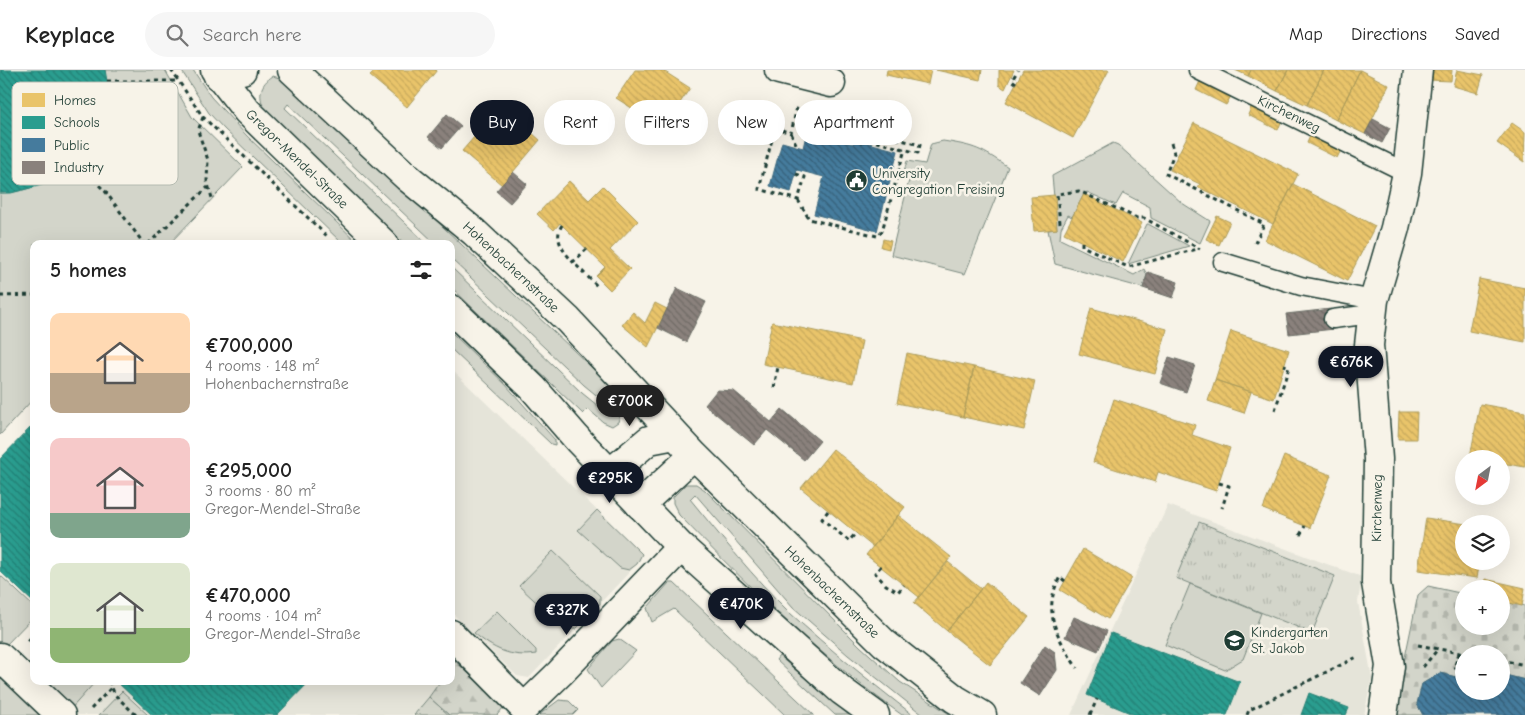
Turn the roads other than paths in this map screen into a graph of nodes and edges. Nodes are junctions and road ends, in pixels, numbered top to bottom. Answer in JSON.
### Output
{"nodes":[{"id":1,"x":292,"y":70,"type":"edge"},
{"id":2,"x":779,"y":70,"type":"edge"},
{"id":3,"x":1198,"y":70,"type":"edge"},
{"id":4,"x":1418,"y":70,"type":"edge"},
{"id":5,"x":225,"y":72,"type":"edge"},
{"id":6,"x":831,"y":84,"type":"dead end"},
{"id":7,"x":1407,"y":173,"type":"junction"},
{"id":8,"x":380,"y":240,"type":"edge"},
{"id":9,"x":1223,"y":262,"type":"road end"},
{"id":10,"x":1373,"y":307,"type":"junction"},
{"id":11,"x":455,"y":313,"type":"edge"},
{"id":12,"x":1333,"y":320,"type":"dead end"},
{"id":13,"x":676,"y":435,"type":"junction"},
{"id":14,"x":694,"y":455,"type":"junction"},
{"id":15,"x":610,"y":473,"type":"junction"},
{"id":16,"x":640,"y":505,"type":"junction"},
{"id":17,"x":681,"y":547,"type":"junction"},
{"id":18,"x":455,"y":639,"type":"edge"},
{"id":19,"x":0,"y":657,"type":"edge"},
{"id":20,"x":520,"y":712,"type":"edge"},
{"id":21,"x":61,"y":715,"type":"edge"},
{"id":22,"x":875,"y":715,"type":"edge"},
{"id":23,"x":982,"y":715,"type":"edge"},
{"id":24,"x":1383,"y":715,"type":"edge"}],
"edges":[{"from":1,"to":13,"type":"street","name":"Hohenbachernstraße"},
{"from":2,"to":6,"type":"street"},
{"from":3,"to":7,"type":"lane","name":"Kirchenweg"},
{"from":4,"to":7,"type":"street","name":"Kirchenweg"},
{"from":5,"to":8,"type":"street","name":"Gregor-Mendel-Straße"},
{"from":7,"to":10,"type":"street","name":"Kirchenweg"},
{"from":9,"to":10,"type":"lane"},
{"from":10,"to":12,"type":"lane"},
{"from":10,"to":24,"type":"street","name":"Kirchenweg"},
{"from":11,"to":15,"type":"street"},
{"from":13,"to":14,"type":"street","name":"Hohenbachernstraße"},
{"from":13,"to":15,"type":"street"},
{"from":14,"to":16,"type":"street"},
{"from":14,"to":23,"type":"street","name":"Hohenbachernstraße"},
{"from":15,"to":16,"type":"street"},
{"from":16,"to":17,"type":"street"},
{"from":17,"to":20,"type":"street"},
{"from":17,"to":22,"type":"street"},
{"from":18,"to":20,"type":"street"},
{"from":19,"to":21,"type":"street"}]}
